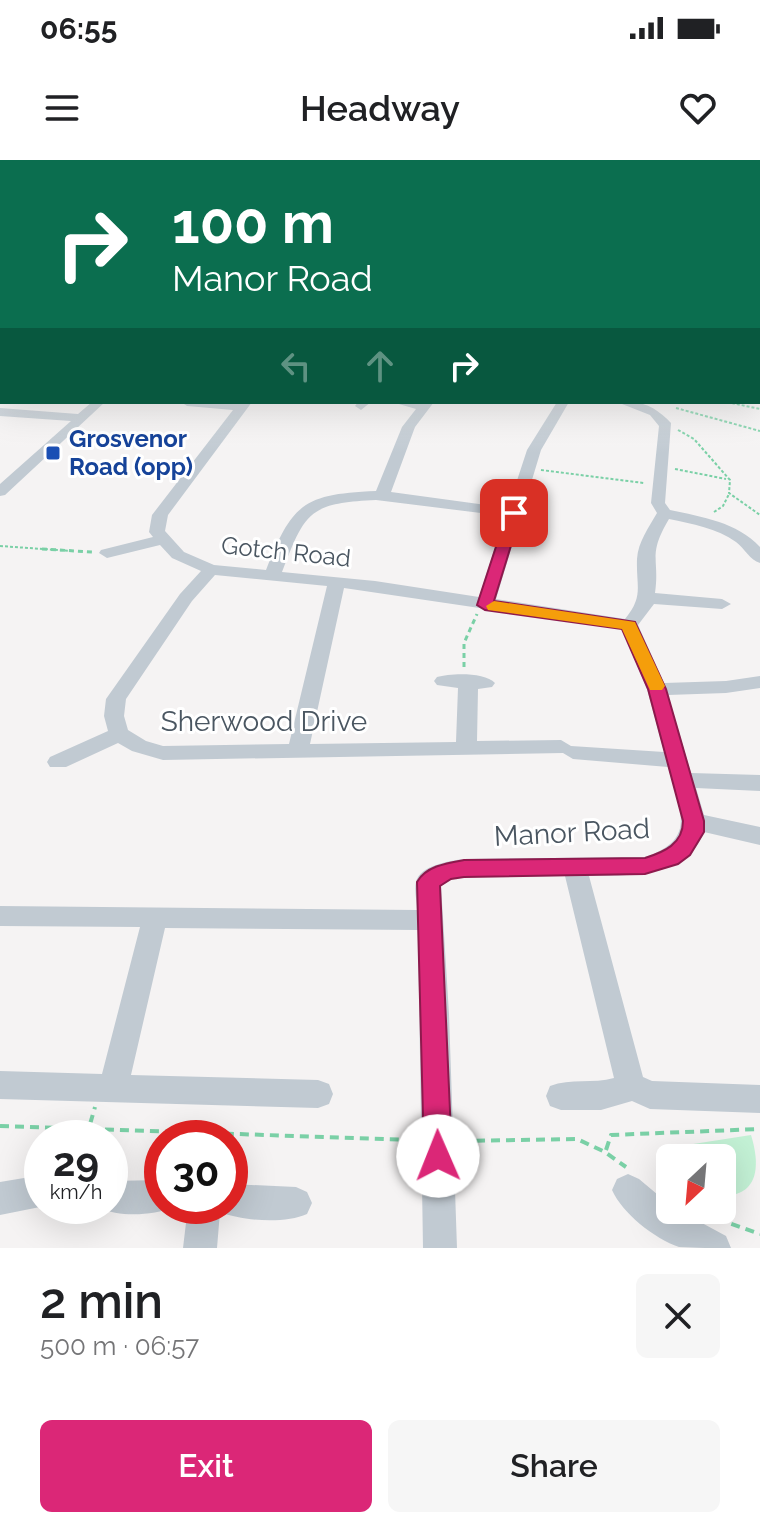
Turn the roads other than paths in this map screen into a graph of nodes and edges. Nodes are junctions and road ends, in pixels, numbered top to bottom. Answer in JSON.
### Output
{"nodes":[{"id":1,"x":97,"y":404,"type":"edge"},
{"id":2,"x":244,"y":404,"type":"edge"},
{"id":3,"x":426,"y":404,"type":"edge"},
{"id":4,"x":562,"y":404,"type":"edge"},
{"id":5,"x":628,"y":404,"type":"dead end"},
{"id":6,"x":676,"y":408,"type":"road end"},
{"id":7,"x":0,"y":412,"type":"edge"},
{"id":8,"x":654,"y":412,"type":"junction"},
{"id":9,"x":83,"y":418,"type":"junction"},
{"id":10,"x":0,"y":492,"type":"edge"},
{"id":11,"x":382,"y":496,"type":"junction"},
{"id":12,"x":514,"y":513,"type":"junction"},
{"id":13,"x":665,"y":513,"type":"junction"},
{"id":14,"x":164,"y":539,"type":"junction"},
{"id":15,"x":107,"y":553,"type":"road end"},
{"id":16,"x":760,"y":558,"type":"edge"},
{"id":17,"x":211,"y":570,"type":"junction"},
{"id":18,"x":272,"y":575,"type":"junction"},
{"id":19,"x":337,"y":582,"type":"junction"},
{"id":20,"x":647,"y":598,"type":"junction"},
{"id":21,"x":722,"y":604,"type":"dead end"},
{"id":22,"x":485,"y":605,"type":"junction"},
{"id":23,"x":629,"y":625,"type":"junction"},
{"id":24,"x":444,"y":681,"type":"dead end"},
{"id":25,"x":760,"y":682,"type":"edge"},
{"id":26,"x":657,"y":689,"type":"junction"},
{"id":27,"x":119,"y":734,"type":"junction"},
{"id":28,"x":466,"y":748,"type":"junction"},
{"id":29,"x":298,"y":750,"type":"junction"},
{"id":30,"x":58,"y":762,"type":"dead end"},
{"id":31,"x":679,"y":770,"type":"junction"},
{"id":32,"x":760,"y":783,"type":"edge"},
{"id":33,"x":694,"y":821,"type":"junction"},
{"id":34,"x":760,"y":836,"type":"edge"},
{"id":35,"x":575,"y":868,"type":"junction"},
{"id":36,"x":0,"y":916,"type":"edge"},
{"id":37,"x":155,"y":917,"type":"junction"},
{"id":38,"x":428,"y":920,"type":"junction"},
{"id":39,"x":0,"y":1085,"type":"edge"},
{"id":40,"x":633,"y":1087,"type":"junction"},
{"id":41,"x":108,"y":1088,"type":"junction"},
{"id":42,"x":318,"y":1094,"type":"dead end"},
{"id":43,"x":561,"y":1096,"type":"dead end"},
{"id":44,"x":760,"y":1099,"type":"edge"},
{"id":45,"x":628,"y":1179,"type":"road end"},
{"id":46,"x":24,"y":1193,"type":"edge"},
{"id":47,"x":0,"y":1199,"type":"edge"},
{"id":48,"x":248,"y":1201,"type":"edge"},
{"id":49,"x":296,"y":1203,"type":"dead end"},
{"id":50,"x":202,"y":1224,"type":"edge"},
{"id":51,"x":200,"y":1248,"type":"edge"},
{"id":52,"x":440,"y":1248,"type":"edge"},
{"id":53,"x":714,"y":1248,"type":"edge"}],
"edges":[{"from":1,"to":9,"type":"street"},
{"from":2,"to":14,"type":"street"},
{"from":3,"to":11,"type":"street"},
{"from":4,"to":12,"type":"street"},
{"from":5,"to":8,"type":"street"},
{"from":6,"to":8,"type":"street"},
{"from":7,"to":9,"type":"street"},
{"from":8,"to":13,"type":"street"},
{"from":9,"to":10,"type":"street"},
{"from":11,"to":12,"type":"street"},
{"from":11,"to":18,"type":"street"},
{"from":12,"to":22,"type":"street"},
{"from":13,"to":16,"type":"street"},
{"from":13,"to":20,"type":"street"},
{"from":14,"to":15,"type":"street"},
{"from":14,"to":17,"type":"street","name":"Gotch Road"},
{"from":17,"to":18,"type":"street","name":"Gotch Road"},
{"from":17,"to":27,"type":"street","name":"Sherwood Drive"},
{"from":18,"to":19,"type":"street","name":"Gotch Road"},
{"from":19,"to":22,"type":"street","name":"Gotch Road"},
{"from":19,"to":29,"type":"street"},
{"from":20,"to":21,"type":"street"},
{"from":20,"to":23,"type":"street"},
{"from":22,"to":23,"type":"street","name":"Gotch Road"},
{"from":23,"to":26,"type":"street","name":"Manor Road"},
{"from":24,"to":28,"type":"street"},
{"from":25,"to":26,"type":"street"},
{"from":26,"to":31,"type":"street","name":"Manor Road"},
{"from":27,"to":29,"type":"street","name":"Sherwood Drive"},
{"from":27,"to":30,"type":"street"},
{"from":28,"to":29,"type":"street","name":"Sherwood Drive"},
{"from":28,"to":31,"type":"street","name":"Sherwood Drive"},
{"from":31,"to":32,"type":"street","name":"Sherwood Drive"},
{"from":31,"to":33,"type":"street","name":"Manor Road"},
{"from":33,"to":34,"type":"street"},
{"from":33,"to":35,"type":"street","name":"Manor Road"},
{"from":35,"to":38,"type":"street","name":"Manor Road"},
{"from":35,"to":40,"type":"street"},
{"from":36,"to":37,"type":"street"},
{"from":37,"to":38,"type":"street"},
{"from":37,"to":41,"type":"street"},
{"from":38,"to":52,"type":"street","name":"Manor Road"},
{"from":39,"to":41,"type":"street"},
{"from":40,"to":43,"type":"street"},
{"from":40,"to":44,"type":"street"},
{"from":41,"to":42,"type":"street"},
{"from":45,"to":53,"type":"street"},
{"from":46,"to":47,"type":"street"},
{"from":48,"to":49,"type":"street"},
{"from":50,"to":51,"type":"street"}]}
